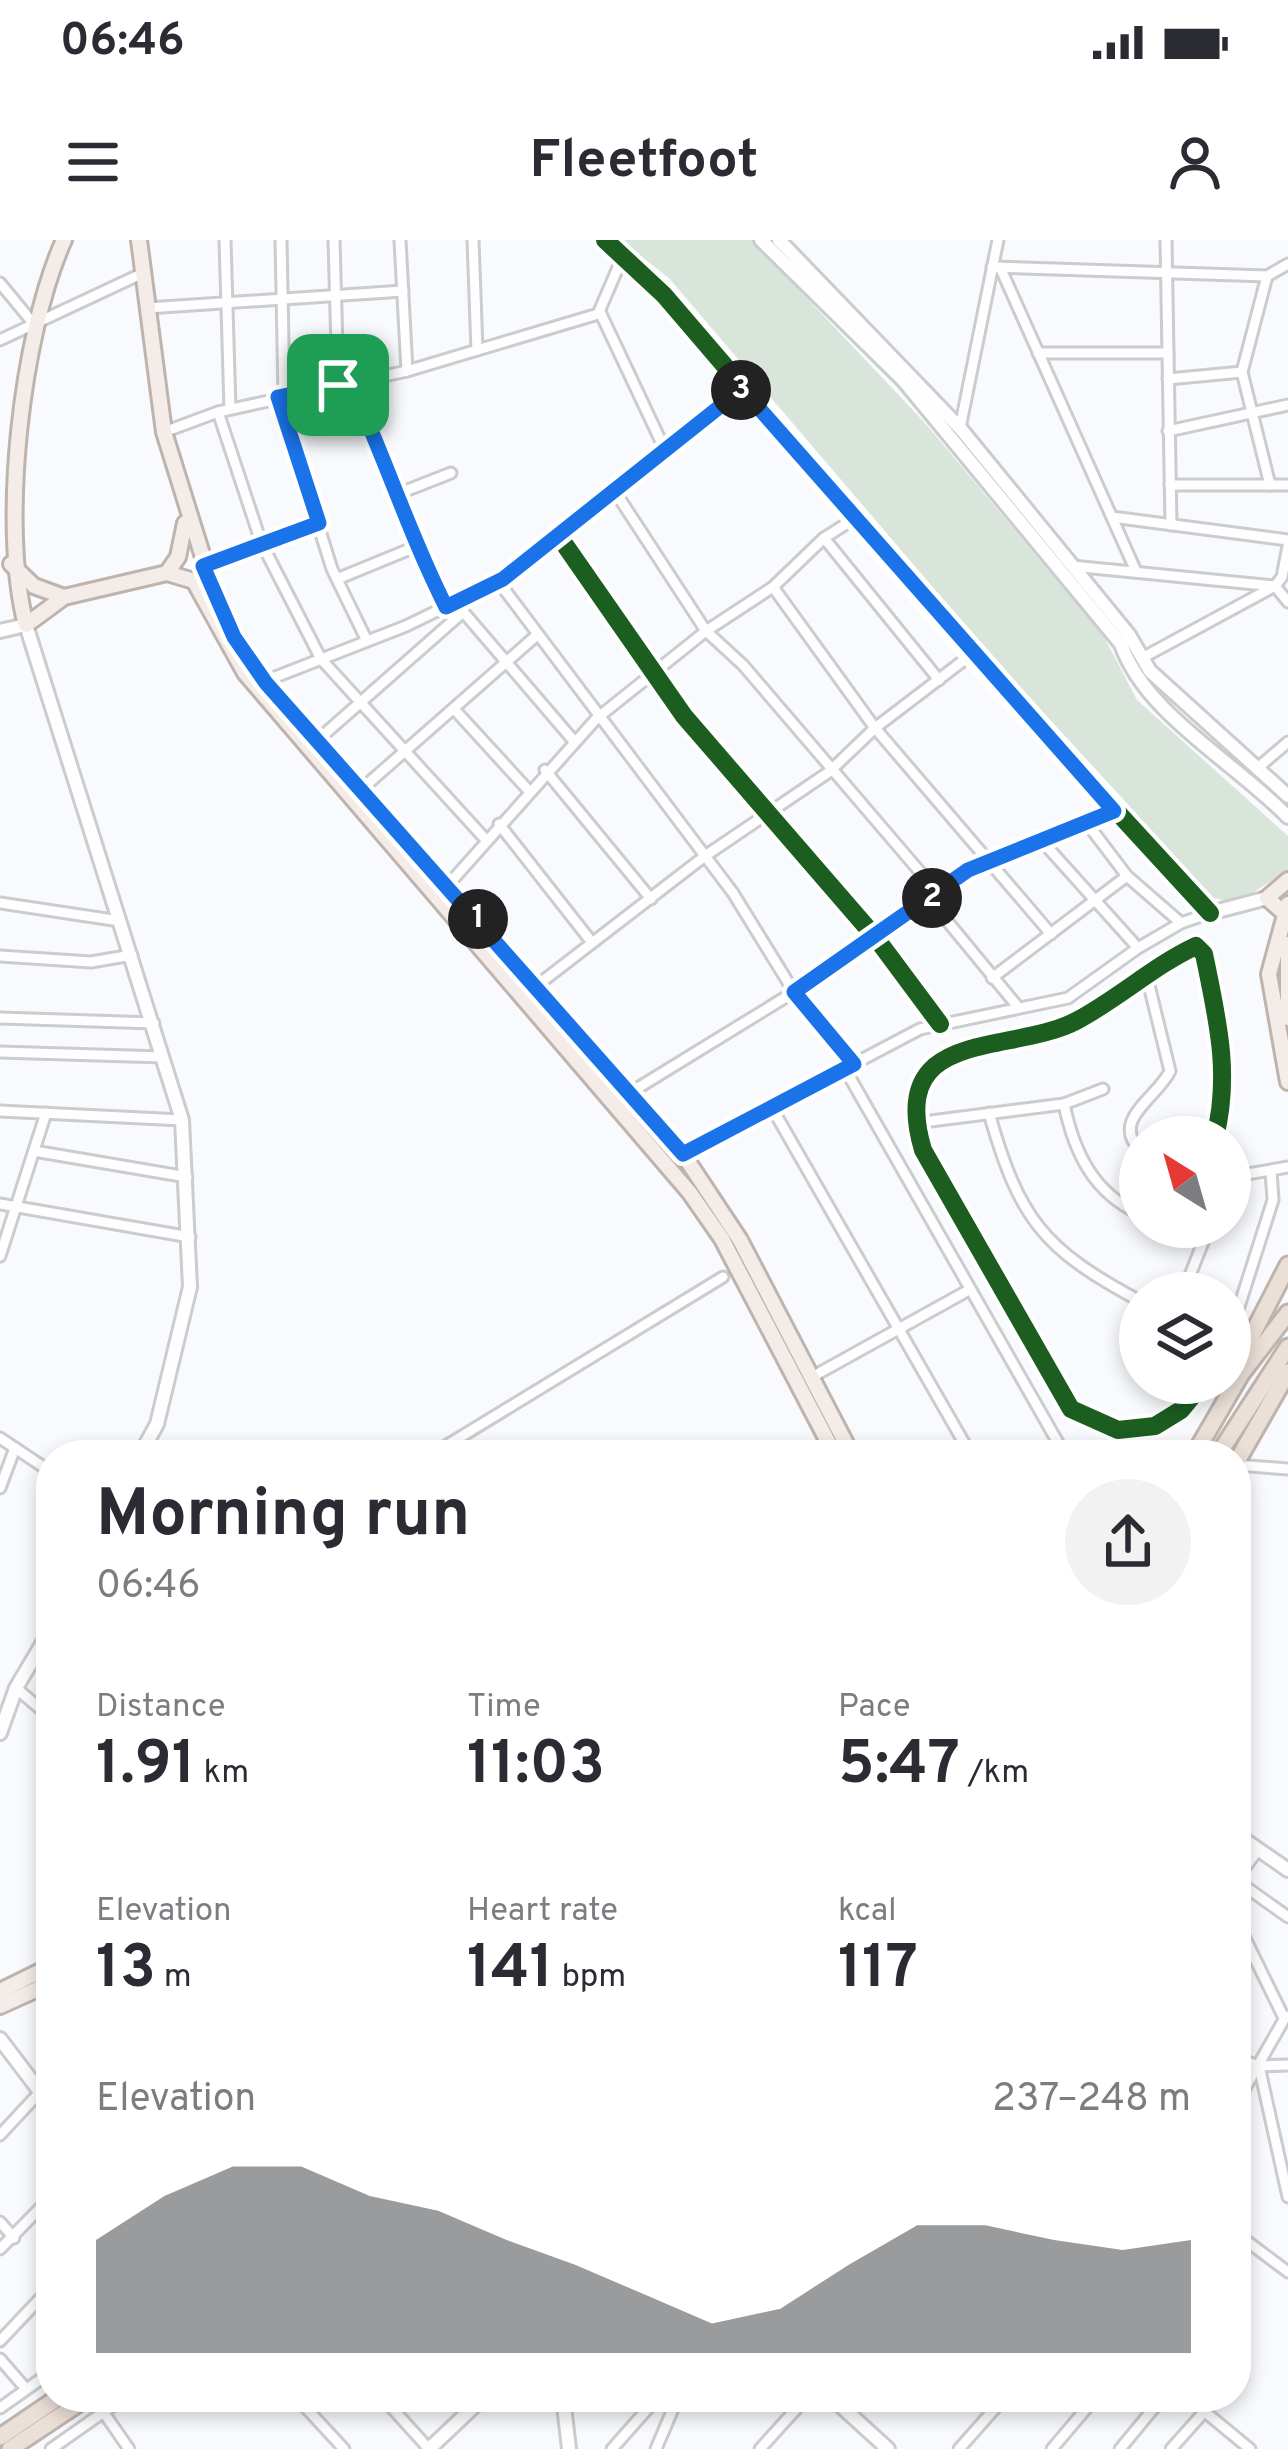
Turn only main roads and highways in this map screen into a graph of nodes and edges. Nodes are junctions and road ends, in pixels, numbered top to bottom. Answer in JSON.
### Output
{"nodes":[{"id":1,"x":64,"y":240,"type":"edge"},
{"id":2,"x":139,"y":240,"type":"edge"},
{"id":3,"x":605,"y":240,"type":"edge"},
{"id":4,"x":761,"y":240,"type":"edge"},
{"id":5,"x":779,"y":240,"type":"edge"},
{"id":6,"x":956,"y":432,"type":"junction"},
{"id":7,"x":185,"y":511,"type":"junction"},
{"id":8,"x":11,"y":564,"type":"junction"},
{"id":9,"x":167,"y":573,"type":"junction"},
{"id":10,"x":64,"y":597,"type":"junction"},
{"id":11,"x":26,"y":625,"type":"junction"},
{"id":12,"x":0,"y":631,"type":"edge"},
{"id":13,"x":1135,"y":662,"type":"junction"},
{"id":14,"x":1288,"y":796,"type":"edge"},
{"id":15,"x":1288,"y":818,"type":"edge"},
{"id":16,"x":1288,"y":880,"type":"edge"},
{"id":17,"x":1267,"y":898,"type":"junction"},
{"id":18,"x":1286,"y":908,"type":"edge"},
{"id":19,"x":1288,"y":944,"type":"edge"},
{"id":20,"x":1288,"y":1018,"type":"edge"},
{"id":21,"x":1288,"y":1082,"type":"edge"},
{"id":22,"x":1288,"y":1265,"type":"edge"},
{"id":23,"x":738,"y":1271,"type":"junction"},
{"id":24,"x":1288,"y":1313,"type":"edge"},
{"id":25,"x":1251,"y":1338,"type":"edge"},
{"id":26,"x":1288,"y":1347,"type":"edge"},
{"id":27,"x":1251,"y":1364,"type":"edge"},
{"id":28,"x":1288,"y":1372,"type":"edge"},
{"id":29,"x":1288,"y":1389,"type":"edge"},
{"id":30,"x":1222,"y":1404,"type":"edge"},
{"id":31,"x":1262,"y":1415,"type":"junction"},
{"id":32,"x":148,"y":1440,"type":"edge"},
{"id":33,"x":827,"y":1440,"type":"edge"},
{"id":34,"x":844,"y":1440,"type":"edge"},
{"id":35,"x":1202,"y":1440,"type":"edge"},
{"id":36,"x":1227,"y":1440,"type":"edge"},
{"id":37,"x":1249,"y":1440,"type":"edge"},
{"id":38,"x":36,"y":1654,"type":"edge"},
{"id":39,"x":0,"y":1733,"type":"edge"},
{"id":40,"x":1251,"y":1844,"type":"edge"},
{"id":41,"x":1288,"y":1870,"type":"edge"},
{"id":42,"x":36,"y":1973,"type":"edge"},
{"id":43,"x":36,"y":1990,"type":"edge"},
{"id":44,"x":0,"y":1991,"type":"edge"},
{"id":45,"x":0,"y":2006,"type":"edge"},
{"id":46,"x":0,"y":2039,"type":"edge"},
{"id":47,"x":36,"y":2087,"type":"edge"},
{"id":48,"x":36,"y":2412,"type":"edge"},
{"id":49,"x":67,"y":2412,"type":"edge"},
{"id":50,"x":468,"y":2412,"type":"edge"},
{"id":51,"x":565,"y":2412,"type":"edge"},
{"id":52,"x":848,"y":2412,"type":"edge"},
{"id":53,"x":0,"y":2437,"type":"edge"},
{"id":54,"x":10,"y":2449,"type":"edge"},
{"id":55,"x":429,"y":2449,"type":"edge"},
{"id":56,"x":569,"y":2449,"type":"edge"},
{"id":57,"x":888,"y":2449,"type":"edge"}],
"edges":[{"from":1,"to":8,"type":"main road"},
{"from":2,"to":7,"type":"main road"},
{"from":3,"to":17,"type":"main road"},
{"from":4,"to":6,"type":"main road"},
{"from":5,"to":6,"type":"main road"},
{"from":6,"to":13,"type":"main road"},
{"from":6,"to":13,"type":"main road"},
{"from":7,"to":9,"type":"main road"},
{"from":7,"to":23,"type":"main road"},
{"from":8,"to":10,"type":"main road"},
{"from":8,"to":11,"type":"main road"},
{"from":9,"to":10,"type":"main road"},
{"from":9,"to":23,"type":"main road"},
{"from":10,"to":11,"type":"main road"},
{"from":11,"to":12,"type":"main road"},
{"from":11,"to":32,"type":"main road"},
{"from":13,"to":14,"type":"main road"},
{"from":13,"to":15,"type":"main road"},
{"from":16,"to":17,"type":"main road"},
{"from":17,"to":18,"type":"main road"},
{"from":18,"to":21,"type":"main road"},
{"from":19,"to":20,"type":"main road"},
{"from":22,"to":25,"type":"highway"},
{"from":23,"to":33,"type":"main road"},
{"from":23,"to":34,"type":"main road"},
{"from":24,"to":27,"type":"highway"},
{"from":26,"to":36,"type":"highway"},
{"from":28,"to":31,"type":"highway"},
{"from":29,"to":31,"type":"highway"},
{"from":30,"to":35,"type":"highway"},
{"from":31,"to":37,"type":"highway"},
{"from":38,"to":39,"type":"main road"},
{"from":40,"to":41,"type":"main road"},
{"from":42,"to":44,"type":"main road"},
{"from":43,"to":45,"type":"main road"},
{"from":46,"to":47,"type":"main road"},
{"from":48,"to":53,"type":"highway"},
{"from":49,"to":54,"type":"highway"},
{"from":50,"to":55,"type":"main road"},
{"from":51,"to":56,"type":"main road"},
{"from":52,"to":57,"type":"main road"}]}
